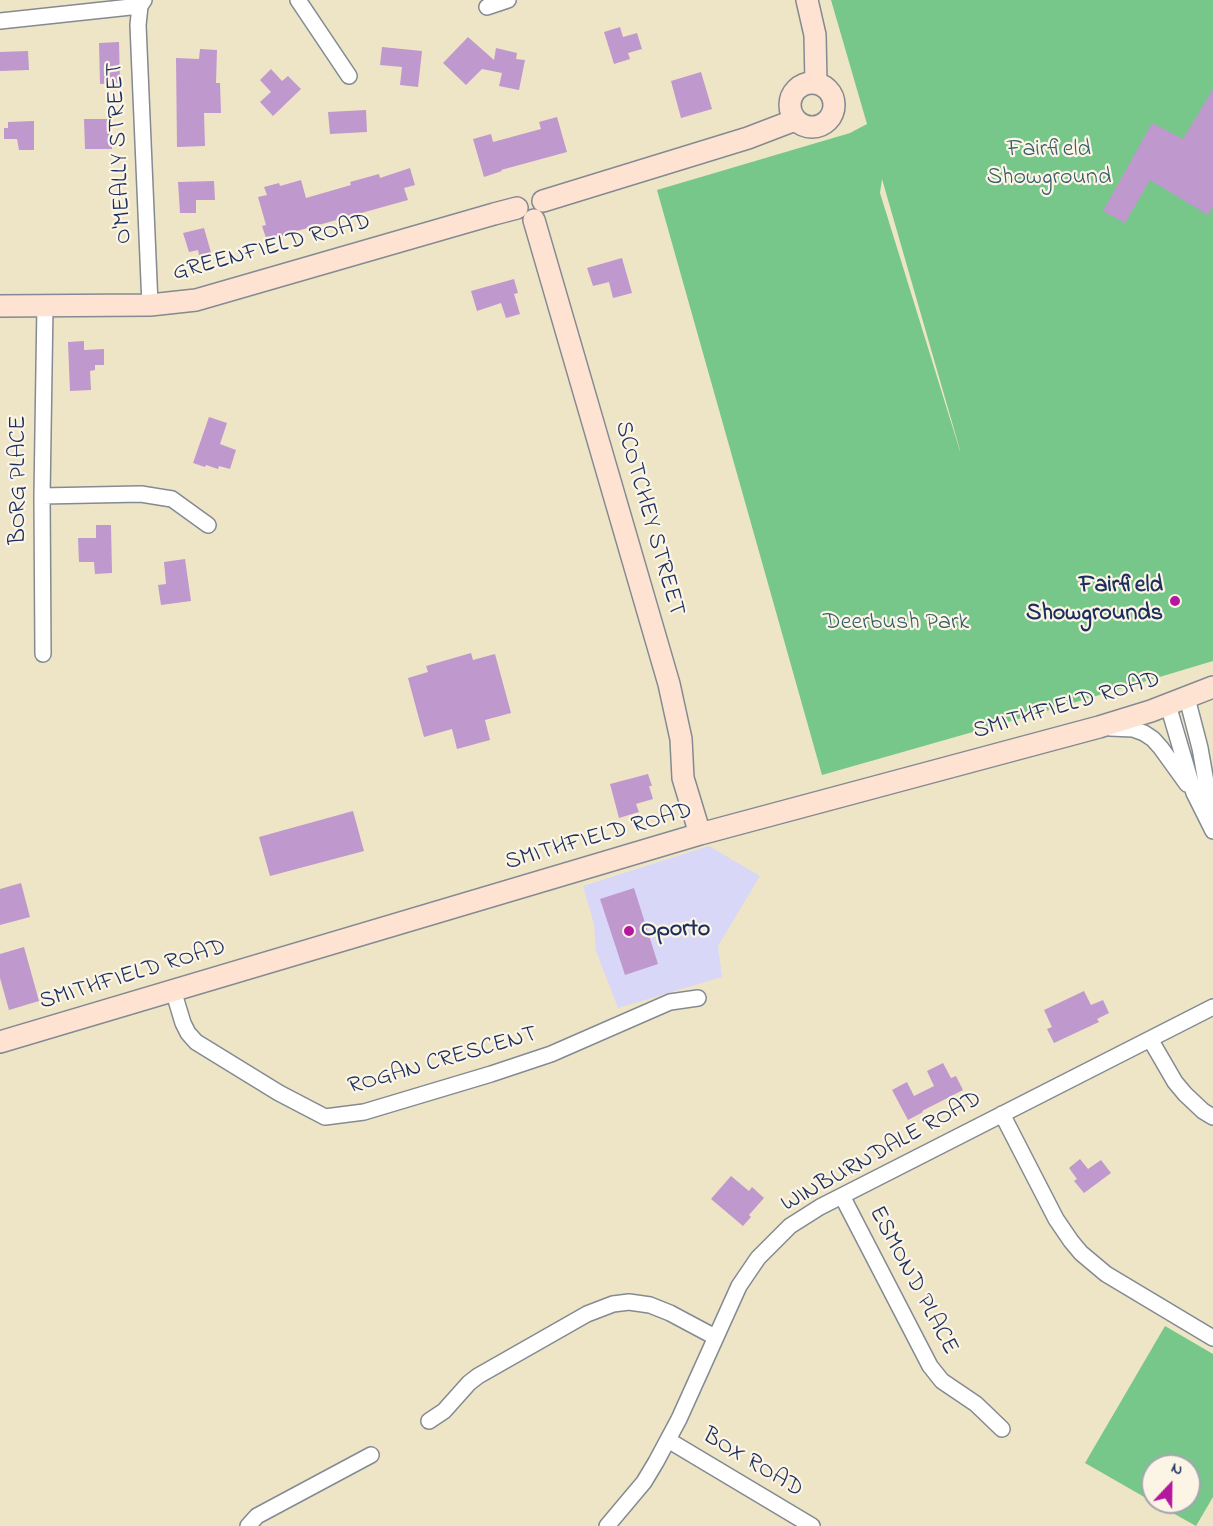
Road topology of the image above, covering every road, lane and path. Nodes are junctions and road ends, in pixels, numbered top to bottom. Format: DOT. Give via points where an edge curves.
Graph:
graph roads {
  1 [pos="298,0"];
  2 [pos="508,0"];
  3 [pos="807,0"];
  4 [pos="142,3"];
  5 [pos="487,7"];
  6 [pos="0,21"];
  7 [pos="349,76"];
  8 [pos="816,83"];
  9 [pos="795,120"];
  10 [pos="526,214"];
  11 [pos="45,305"];
  12 [pos="150,305"];
  13 [pos="0,306"];
  14 [pos="42,496"];
  15 [pos="208,525"];
  16 [pos="43,654"];
  17 [pos="1213,687"];
  18 [pos="1178,702"];
  19 [pos="1098,727"];
  20 [pos="1194,793"];
  21 [pos="1211,826"];
  22 [pos="700,834"];
  23 [pos="173,990"];
  24 [pos="698,998"];
  25 [pos="1213,1007"];
  26 [pos="1150,1039"];
  27 [pos="0,1042"];
  28 [pos="1002,1114"];
  29 [pos="1213,1117"];
  30 [pos="842,1196"];
  31 [pos="715,1337"];
  32 [pos="1213,1338"];
  33 [pos="429,1421"];
  34 [pos="1002,1429"];
  35 [pos="668,1440"];
  36 [pos="370,1455"];
  37 [pos="248,1526"];
  38 [pos="607,1526"];
  39 [pos="812,1526"];
  1 -- 7 [label="street"];
  2 -- 5 [label="street"];
  3 -- 8 [label="street" via="815,35"];
  4 -- 6 [label="street"];
  4 -- 12 [label="street, O'MEALLY STREET" via="138,26"];
  8 -- 9 [label="street" via="800,86 790,97 790,112"];
  8 -- 9 [label="street" via="832,95 831,117 813,127"];
  9 -- 10 [label="street, GREENFIELD ROAD" via="543,201 539,195 525,194 518,201"];
  10 -- 12 [label="street, GREENFIELD ROAD" via="483,217 196,300"];
  10 -- 22 [label="street, SCOTCHEY STREET" via="669,684 681,739 683,778"];
  11 -- 12 [label="street, GREENFIELD ROAD"];
  11 -- 13 [label="street, GREENFIELD ROAD"];
  11 -- 14 [label="street, BORG PLACE"];
  14 -- 15 [label="street" via="141,494 172,499"];
  14 -- 16 [label="street, BORG PLACE"];
  17 -- 18 [label="street, SMITHFIELD ROAD"];
  18 -- 19 [label="street, SMITHFIELD ROAD"];
  18 -- 20 [label="street"];
  18 -- 21 [label="street" via="1200,748"];
  19 -- 20 [label="street" via="1133,729 1153,739"];
  19 -- 22 [label="street, SMITHFIELD ROAD"];
  20 -- 21 [label="street"];
  22 -- 23 [label="street, SMITHFIELD ROAD"];
  23 -- 24 [label="street, ROGAN CRESCENT" via="183,1023 196,1042 325,1117 364,1112 490,1074 551,1054 670,1002"];
  23 -- 27 [label="street, SMITHFIELD ROAD"];
  25 -- 26 [label="street, WINBURNDALE ROAD"];
  26 -- 28 [label="street, WINBURNDALE ROAD"];
  26 -- 29 [label="street" via="1175,1082"];
  28 -- 30 [label="street, WINBURNDALE ROAD"];
  28 -- 32 [label="street" via="1056,1219 1082,1253 1106,1274"];
  30 -- 31 [label="street, WINBURNDALE ROAD" via="790,1226 765,1250 739,1286"];
  30 -- 34 [label="street, ESMOND PLACE" via="930,1366 942,1382 976,1404"];
  31 -- 33 [label="street" via="650,1305 613,1304 587,1314 478,1376"];
  31 -- 35 [label="street, WINBURNDALE ROAD"];
  35 -- 38 [label="street, WINBURNDALE ROAD" via="644,1482"];
  35 -- 39 [label="street, BOX ROAD"];
  36 -- 37 [label="street" via="257,1516"];
}
